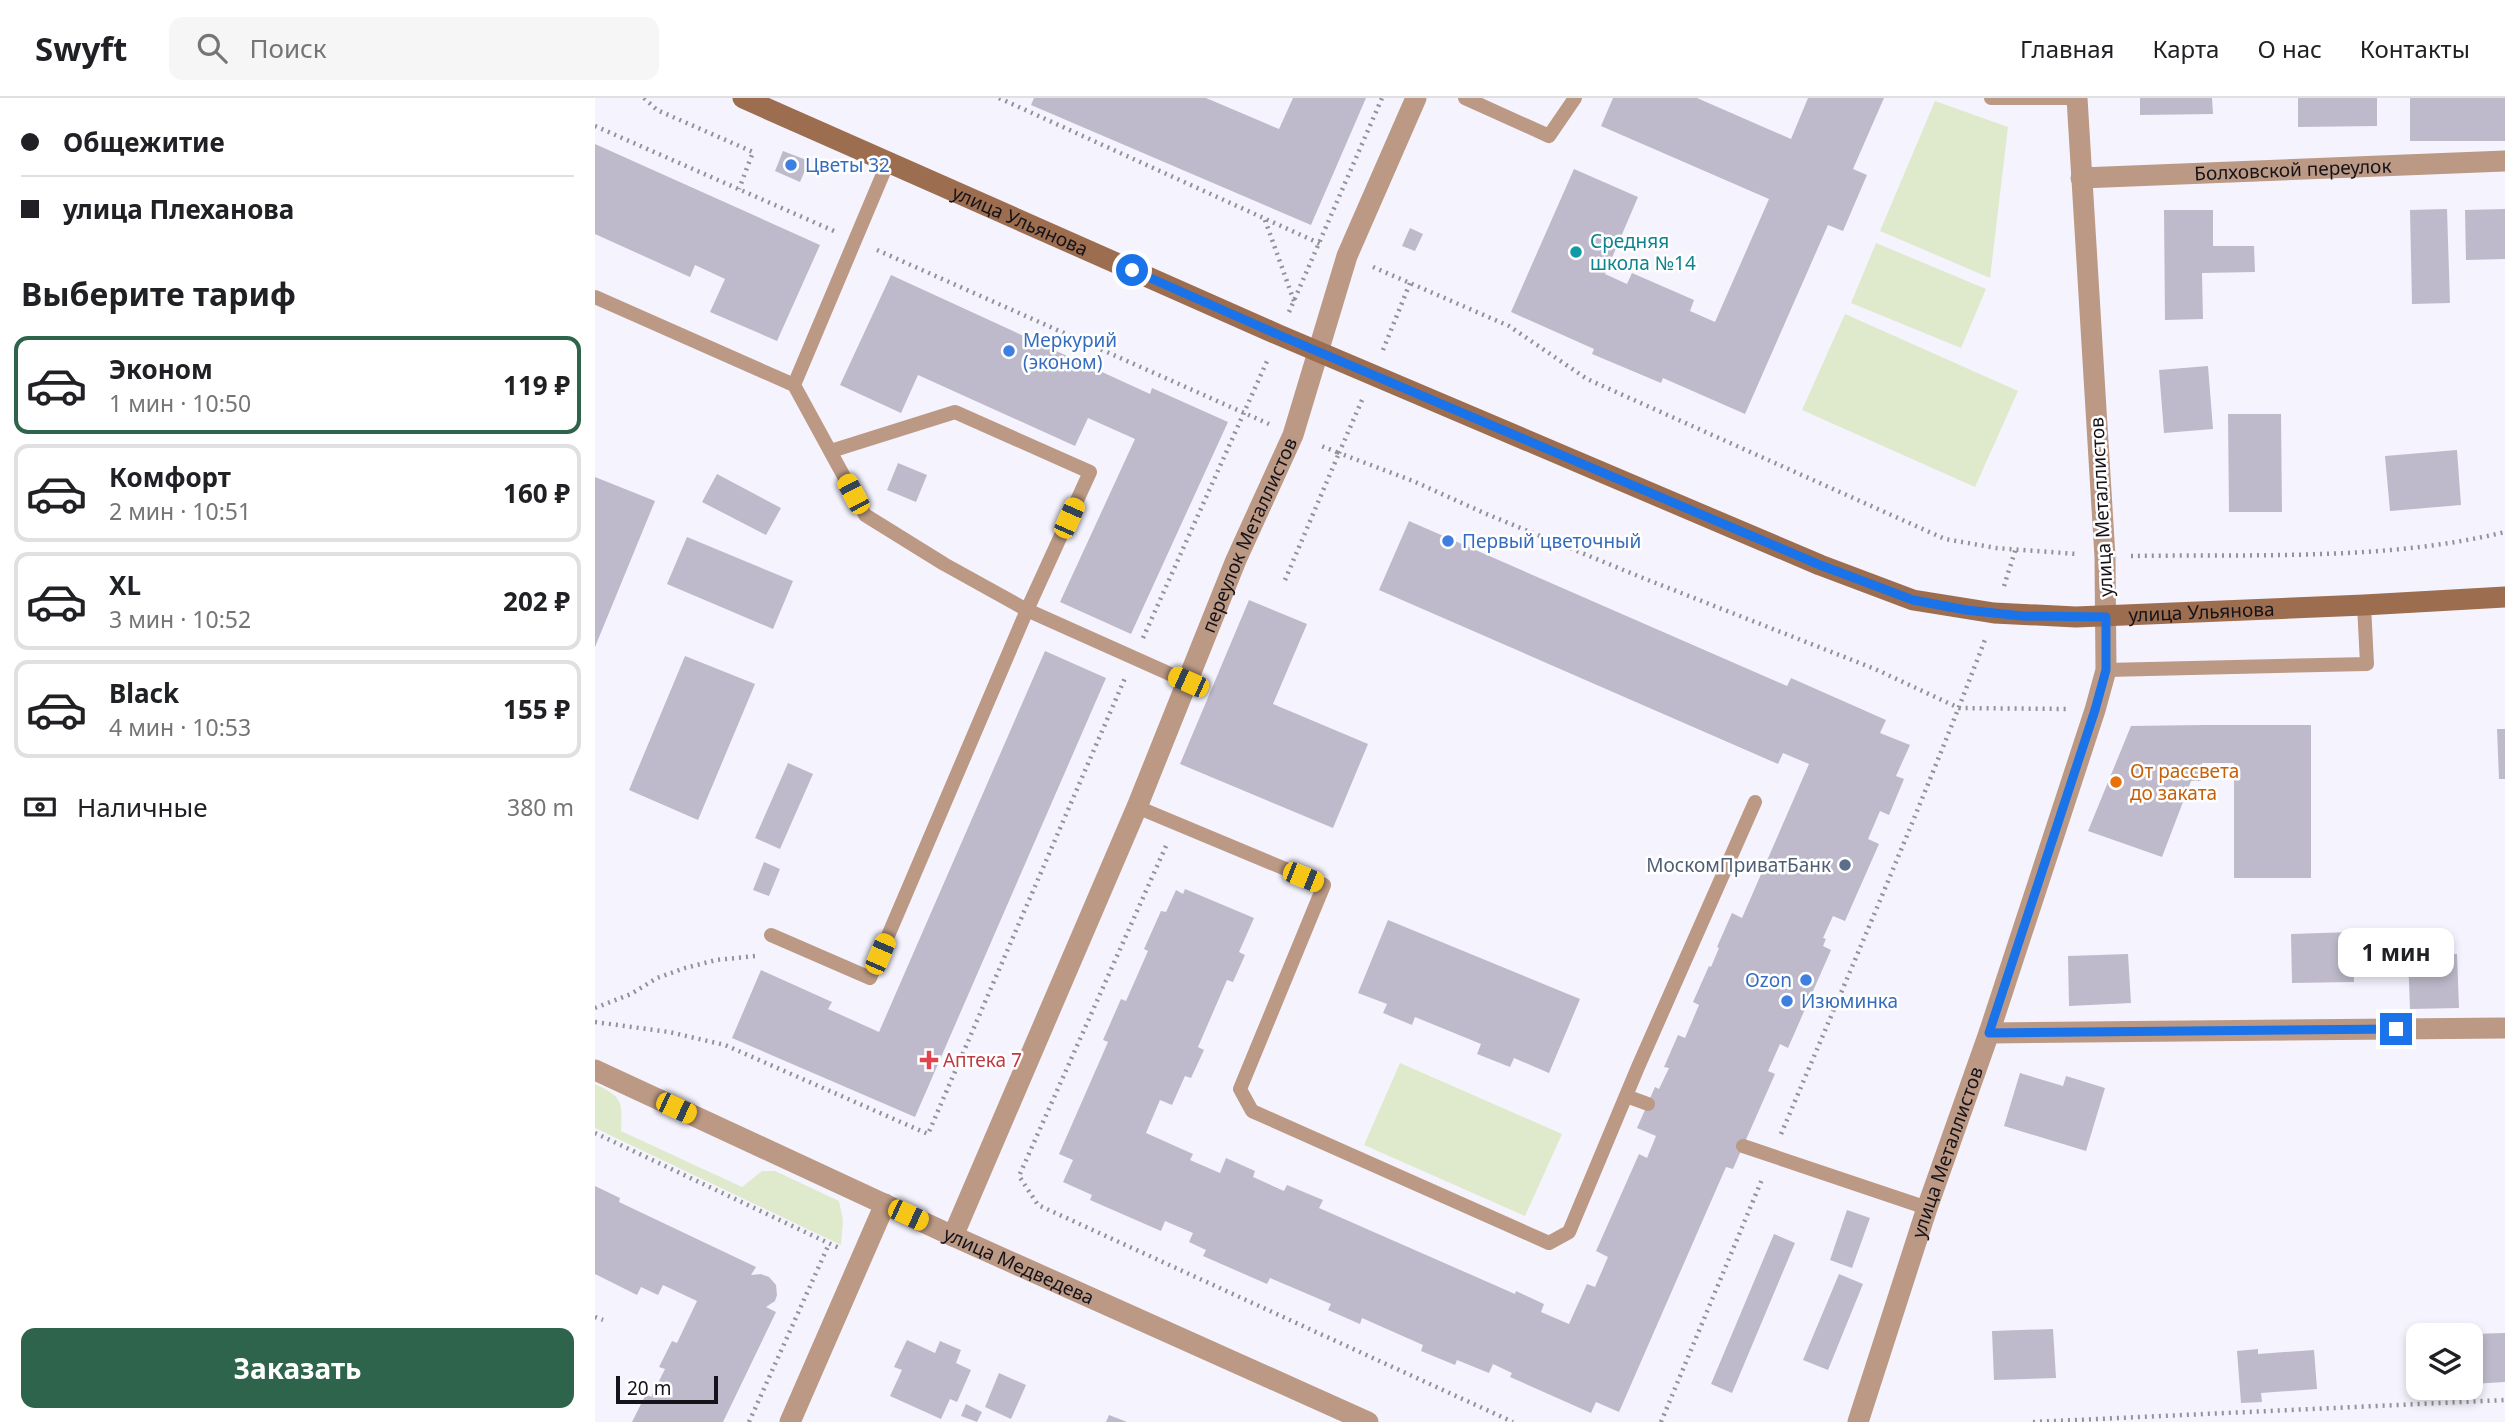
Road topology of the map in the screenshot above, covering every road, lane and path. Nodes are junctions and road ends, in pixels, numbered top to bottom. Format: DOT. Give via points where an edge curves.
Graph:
graph roads {
  1 [pos="644,98"];
  2 [pos="743,98"];
  3 [pos="999,98"];
  4 [pos="1382,98"];
  5 [pos="1416,98"];
  6 [pos="1465,98"];
  7 [pos="1575,98"];
  8 [pos="1991,98"];
  9 [pos="2077,98"];
  10 [pos="595,126"];
  11 [pos="2505,161"];
  12 [pos="888,162"];
  13 [pos="2081,178"];
  14 [pos="739,189"];
  15 [pos="1265,218"];
  16 [pos="854,240"];
  17 [pos="1319,243"];
  18 [pos="1347,256"];
  19 [pos="595,297"];
  20 [pos="1294,302"];
  21 [pos="1279,335"];
  22 [pos="1317,351"];
  23 [pos="794,384"];
  24 [pos="1244,412"];
  25 [pos="1293,435"];
  26 [pos="831,451"];
  27 [pos="1339,453"];
  28 [pos="2505,532"];
  29 [pos="2105,557"];
  30 [pos="1285,580"];
  31 [pos="2505,597"];
  32 [pos="2364,606"];
  33 [pos="1027,610"];
  34 [pos="2106,617"];
  35 [pos="1134,658"];
  36 [pos="2106,670"];
  37 [pos="1188,682"];
  38 [pos="1959,708"];
  39 [pos="2095,710"];
  40 [pos="1755,802"];
  41 [pos="1137,807"];
  42 [pos="1176,822"];
  43 [pos="771,935"];
  44 [pos="756,956"];
  45 [pos="595,1008"];
  46 [pos="595,1022"];
  47 [pos="2505,1028"];
  48 [pos="1989,1033"];
  49 [pos="595,1070"];
  50 [pos="1626,1097"];
  51 [pos="1648,1104"];
  52 [pos="595,1133"];
  53 [pos="1743,1146"];
  54 [pos="1772,1155"];
  55 [pos="885,1204"];
  56 [pos="1927,1208"];
  57 [pos="953,1236"];
  58 [pos="829,1244"];
  59 [pos="862,1259"];
  60 [pos="595,1317"];
  61 [pos="603,1320"];
  62 [pos="2505,1400"];
  63 [pos="1345,1417"];
  64 [pos="749,1422"];
  65 [pos="790,1422"];
  66 [pos="1368,1422"];
  67 [pos="1513,1422"];
  68 [pos="1661,1422"];
  69 [pos="1858,1422"];
  70 [pos="2033,1422"];
  1 -- 14 [label="path" via="657,110 753,152"];
  2 -- 12 [label="main road, улица Ульянова"];
  3 -- 15 [label="path"];
  4 -- 17 [label="path"];
  5 -- 18 [label="street, переулок Металлистов"];
  6 -- 7 [label="lane" via="1549,136"];
  8 -- 9 [label="lane"];
  9 -- 13 [label="street, улица Металлистов"];
  10 -- 14 [label="path"];
  11 -- 13 [label="street, Болховской переулок"];
  12 -- 16 [label="lane"];
  12 -- 21 [label="main road, улица Ульянова"];
  13 -- 29 [label="street, улица Металлистов"];
  14 -- 16 [label="path"];
  15 -- 17 [label="path"];
  15 -- 20 [label="path"];
  16 -- 23 [label="lane"];
  16 -- 24 [label="path"];
  17 -- 18 [label="path"];
  17 -- 20 [label="path"];
  18 -- 22 [label="street, переулок Металлистов"];
  18 -- 29 [label="path" via="1509,326 1587,379 1945,539"];
  19 -- 23 [label="lane"];
  20 -- 21 [label="path"];
  21 -- 22 [label="main road, улица Ульянова"];
  21 -- 24 [label="path"];
  22 -- 25 [label="street, переулок Металлистов"];
  22 -- 34 [label="main road, улица Ульянова" via="1820,565 1913,600 2022,616"];
  23 -- 26 [label="lane"];
  24 -- 25 [label="path"];
  24 -- 35 [label="path"];
  25 -- 27 [label="path"];
  25 -- 37 [label="street, переулок Металлистов"];
  26 -- 33 [label="lane" via="865,515"];
  26 -- 33 [label="lane" via="955,412 1090,472"];
  27 -- 30 [label="path"];
  27 -- 38 [label="path" via="1875,669"];
  28 -- 29 [label="path" via="2390,551"];
  29 -- 34 [label="street, улица Металлистов"];
  31 -- 32 [label="main road, улица Ульянова"];
  32 -- 34 [label="main road, улица Ульянова"];
  32 -- 36 [label="lane" via="2367,664"];
  33 -- 35 [label="lane"];
  33 -- 43 [label="lane" via="870,978"];
  34 -- 36 [label="street, улица Металлистов"];
  35 -- 37 [label="lane"];
  35 -- 46 [label="path" via="928,1134 726,1045 669,1031"];
  36 -- 39 [label="street, улица Металлистов"];
  37 -- 41 [label="street, переулок Металлистов"];
  38 -- 39 [label="path"];
  38 -- 54 [label="path"];
  39 -- 48 [label="street, улица Металлистов"];
  40 -- 50 [label="lane"];
  41 -- 42 [label="lane"];
  41 -- 57 [label="street, переулок Металлистов"];
  42 -- 50 [label="lane" via="1324,885 1240,1088 1252,1111 1549,1243 1569,1231"];
  42 -- 67 [label="path" via="1019,1176 1038,1205"];
  44 -- 45 [label="path" via="685,968"];
  47 -- 48 [label="street"];
  48 -- 56 [label="street, улица Металлистов"];
  49 -- 55 [label="street, улица Медведева"];
  50 -- 51 [label="lane"];
  52 -- 58 [label="path"];
  53 -- 54 [label="lane"];
  54 -- 56 [label="lane"];
  54 -- 68 [label="path"];
  55 -- 57 [label="street, улица Медведева"];
  55 -- 59 [label="street"];
  56 -- 69 [label="street, улица Металлистов"];
  57 -- 63 [label="street, улица Медведева"];
  58 -- 59 [label="path"];
  58 -- 64 [label="path"];
  59 -- 65 [label="street"];
  60 -- 61 [label="path"];
  62 -- 70 [label="path"];
  63 -- 66 [label="street, улица Медведева"];
}
